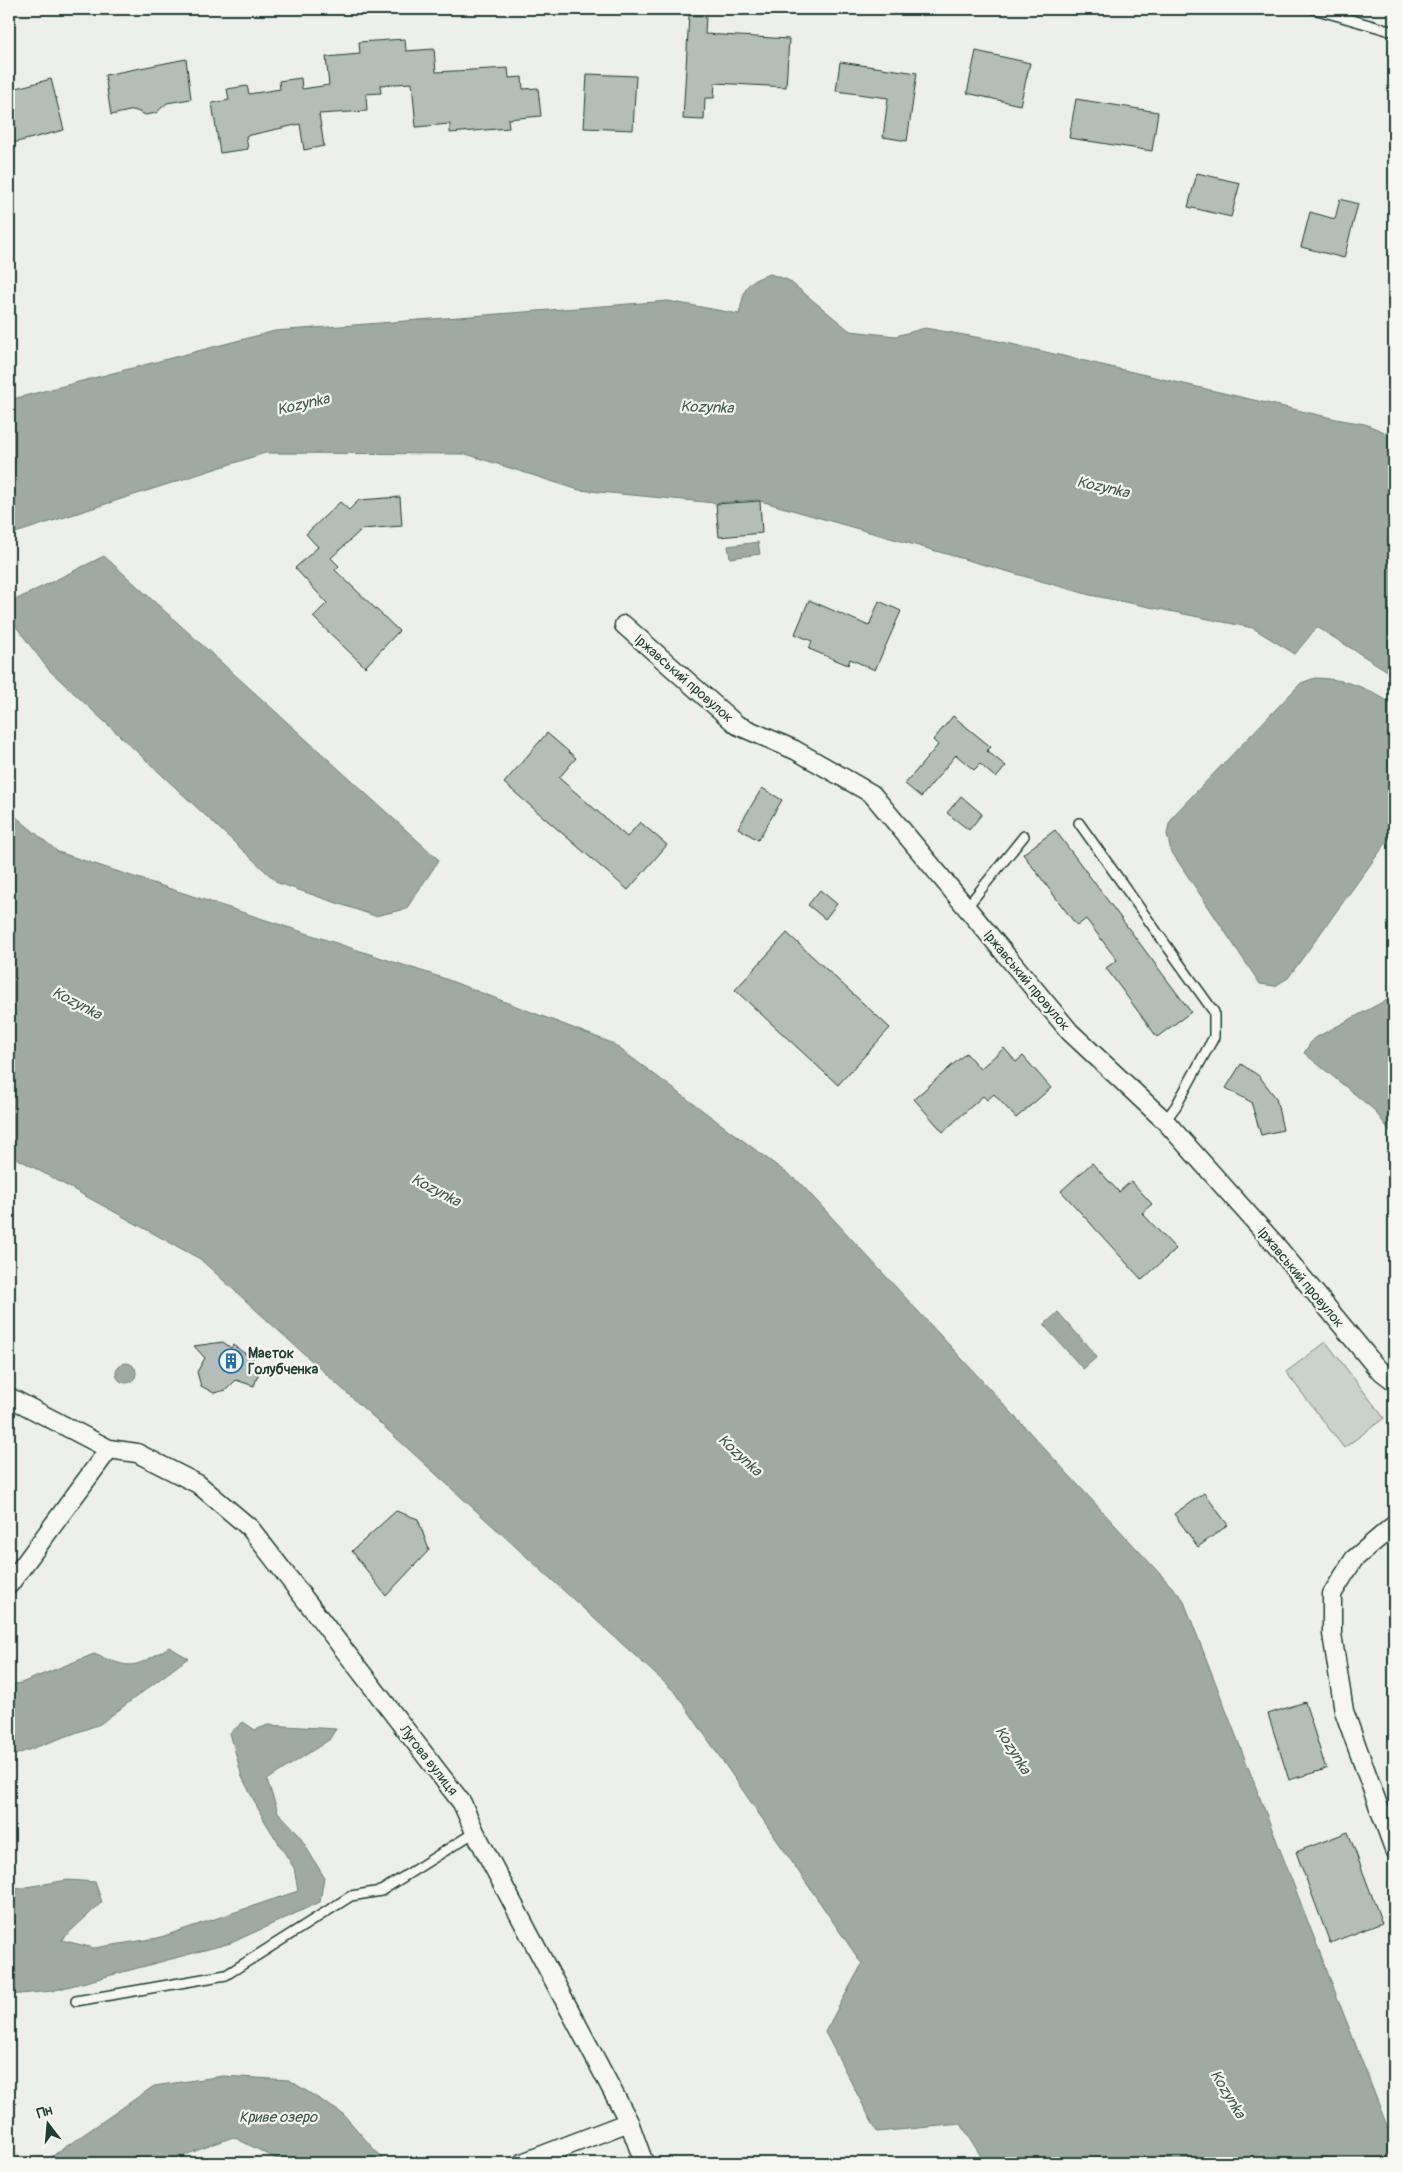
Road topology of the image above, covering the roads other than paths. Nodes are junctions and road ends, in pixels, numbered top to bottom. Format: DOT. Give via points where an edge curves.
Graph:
graph roads {
  1 [pos="1314,9"];
  2 [pos="1394,32"];
  3 [pos="624,625"];
  4 [pos="1079,823"];
  5 [pos="1024,836"];
  6 [pos="966,908"];
  7 [pos="1166,1121"];
  8 [pos="1394,1381"];
  9 [pos="9,1397"];
  10 [pos="109,1449"];
  11 [pos="1394,1525"];
  12 [pos="9,1585"];
  13 [pos="475,1832"];
  14 [pos="1394,1849"];
  15 [pos="76,2001"];
  16 [pos="629,2122"];
  17 [pos="522,2163"];
  18 [pos="644,2163"];
  1 -- 2 [label="lane"];
  3 -- 6 [label="street, Іржавський провулок" via="737,725 795,750 872,794"];
  4 -- 7 [label="lane" via="1214,1012 1214,1037"];
  5 -- 6 [label="lane"];
  6 -- 7 [label="street, Іржавський провулок" via="1070,1032"];
  7 -- 8 [label="street, Іржавський провулок" via="1274,1243 1377,1368"];
  9 -- 10 [label="street, Лугова вулиця"];
  10 -- 12 [label="street"];
  10 -- 13 [label="street, Лугова вулиця" via="136,1453 198,1484 250,1528 462,1803"];
  11 -- 14 [label="street" via="1354,1559 1332,1594 1332,1634 1344,1711"];
  13 -- 15 [label="lane" via="382,1891 351,1896 226,1975"];
  13 -- 16 [label="street, Лугова вулиця"];
  16 -- 17 [label="street"];
  16 -- 18 [label="street, Лугова вулиця"];
}
